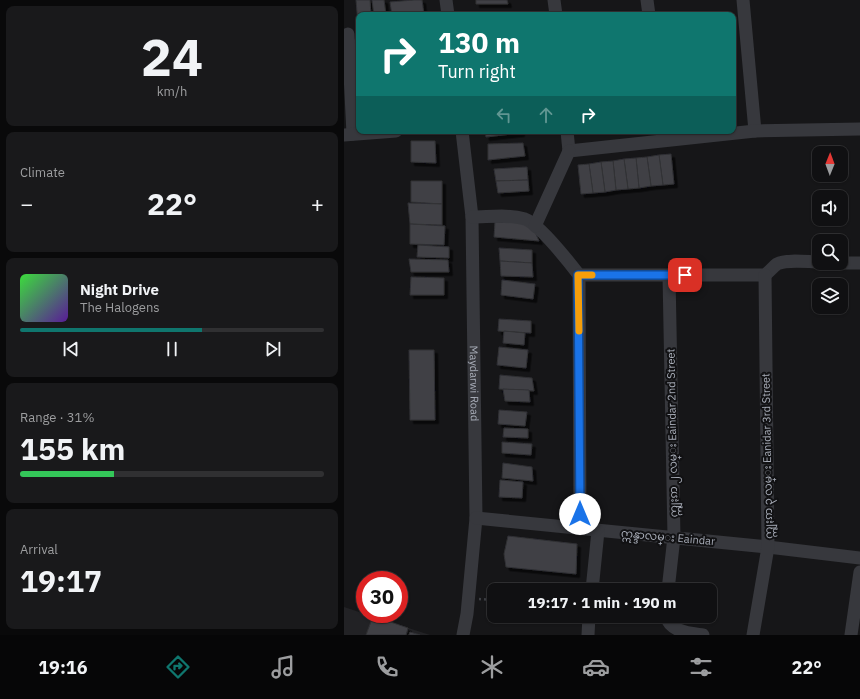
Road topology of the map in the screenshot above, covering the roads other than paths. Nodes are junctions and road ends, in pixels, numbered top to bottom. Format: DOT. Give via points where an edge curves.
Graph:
graph roads {
  1 [pos="446,0"];
  2 [pos="554,0"];
  3 [pos="647,0"];
  4 [pos="743,0"];
  5 [pos="448,12"];
  6 [pos="556,12"];
  7 [pos="649,12"];
  8 [pos="350,33"];
  9 [pos="860,129"];
  10 [pos="755,131"];
  11 [pos="736,132"];
  12 [pos="361,134"];
  13 [pos="462,134"];
  14 [pos="567,134"];
  15 [pos="699,134"];
  16 [pos="349,135"];
  17 [pos="662,136"];
  18 [pos="569,151"];
  19 [pos="472,217"];
  20 [pos="535,226"];
  21 [pos="812,262"];
  22 [pos="848,263"];
  23 [pos="860,263"];
  24 [pos="578,275"];
  25 [pos="669,275"];
  26 [pos="765,275"];
  27 [pos="476,518"];
  28 [pos="580,529"];
  29 [pos="598,531"];
  30 [pos="674,538"];
  31 [pos="768,547"];
  32 [pos="860,558"];
  33 [pos="860,572"];
  34 [pos="593,583"];
  35 [pos="669,583"];
  36 [pos="589,623"];
  37 [pos="669,623"];
  38 [pos="463,635"];
  39 [pos="588,635"];
  40 [pos="703,635"];
  41 [pos="754,635"];
  42 [pos="851,635"];
  1 -- 5 [label="street"];
  2 -- 6 [label="street"];
  3 -- 7 [label="street"];
  4 -- 10 [label="street"];
  8 -- 16 [label="street"];
  9 -- 10 [label="street"];
  10 -- 11 [label="street"];
  12 -- 16 [label="street"];
  13 -- 19 [label="street, Maydarwi Road"];
  14 -- 18 [label="street"];
  15 -- 17 [label="street"];
  17 -- 18 [label="street"];
  18 -- 20 [label="street"];
  19 -- 20 [label="street" via="512,217 528,221"];
  19 -- 27 [label="street, Maydarwi Road"];
  20 -- 24 [label="street" via="564,255"];
  21 -- 26 [label="street" via="778,264"];
  22 -- 23 [label="street"];
  24 -- 25 [label="street"];
  24 -- 28 [label="street"];
  25 -- 26 [label="street"];
  25 -- 30 [label="street, ဣျႏၵာ ၂ လမ္း Eaindar 2nd Street"];
  26 -- 31 [label="street, ဣျႏၵာ ၃ လမ္း Eanidar 3rd Street"];
  27 -- 28 [label="street, ဣန္ဒာလမ္း Eaindar"];
  27 -- 38 [label="street, Maydarwi Road"];
  28 -- 29 [label="street, ဣန္ဒာလမ္း Eaindar"];
  29 -- 30 [label="street, ဣန္ဒာလမ္း Eaindar"];
  29 -- 34 [label="street"];
  30 -- 31 [label="street, ဣန္ဒာလမ္း Eaindar"];
  30 -- 35 [label="street, ဣျႏၵာ ၂ လမ္း Eaindar 2nd Street"];
  31 -- 32 [label="street, ဣန္ဒာလမ္း Eaindar"];
  31 -- 41 [label="street, ဣျႏၵာ ၃ လမ္း Eanidar 3rd Street"];
  33 -- 42 [label="street"];
  36 -- 39 [label="street"];
  37 -- 40 [label="street" via="683,632"];
}
